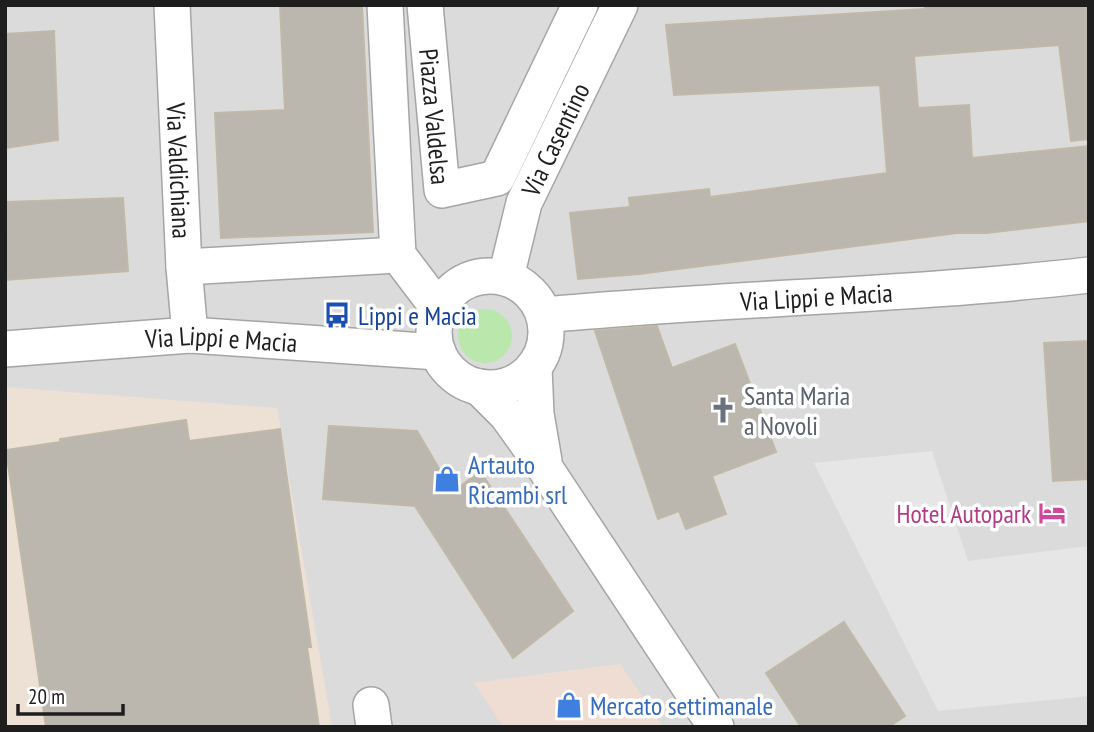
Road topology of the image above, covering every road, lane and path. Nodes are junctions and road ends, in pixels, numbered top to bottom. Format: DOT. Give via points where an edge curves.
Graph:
graph roads {
  1 [pos="172,5"];
  2 [pos="385,5"];
  3 [pos="425,5"];
  4 [pos="580,5"];
  5 [pos="620,5"];
  6 [pos="398,255"];
  7 [pos="184,267"];
  8 [pos="1089,275"];
  9 [pos="506,277"];
  10 [pos="439,309"];
  11 [pos="544,315"];
  12 [pos="190,335"];
  13 [pos="5,349"];
  14 [pos="438,352"];
  15 [pos="534,368"];
  16 [pos="479,387"];
  17 [pos="545,468"];
  18 [pos="716,727"];
  1 -- 7 [label="street, Via Valdichiana"];
  2 -- 6 [label="street, Piazza Valdelsa"];
  3 -- 4 [label="street, Piazza Valdelsa" via="442,190 497,178"];
  5 -- 9 [label="street, Via Casentino" via="524,203"];
  6 -- 7 [label="street"];
  6 -- 10 [label="street"];
  7 -- 12 [label="street, Via Valdichiana"];
  8 -- 11 [label="street, Via Lippi e Macia" via="950,289"];
  9 -- 10 [label="street" via="466,281"];
  9 -- 11 [label="street" via="530,291"];
  10 -- 14 [label="street" via="434,330"];
  11 -- 15 [label="street" via="545,345"];
  12 -- 13 [label="street, Via Lippi e Macia"];
  12 -- 14 [label="street, Via Lippi e Macia"];
  14 -- 16 [label="street" via="455,377"];
  15 -- 16 [label="street" via="504,386"];
  15 -- 17 [label="street"];
  16 -- 17 [label="street" via="507,415"];
  17 -- 18 [label="street"];
}
